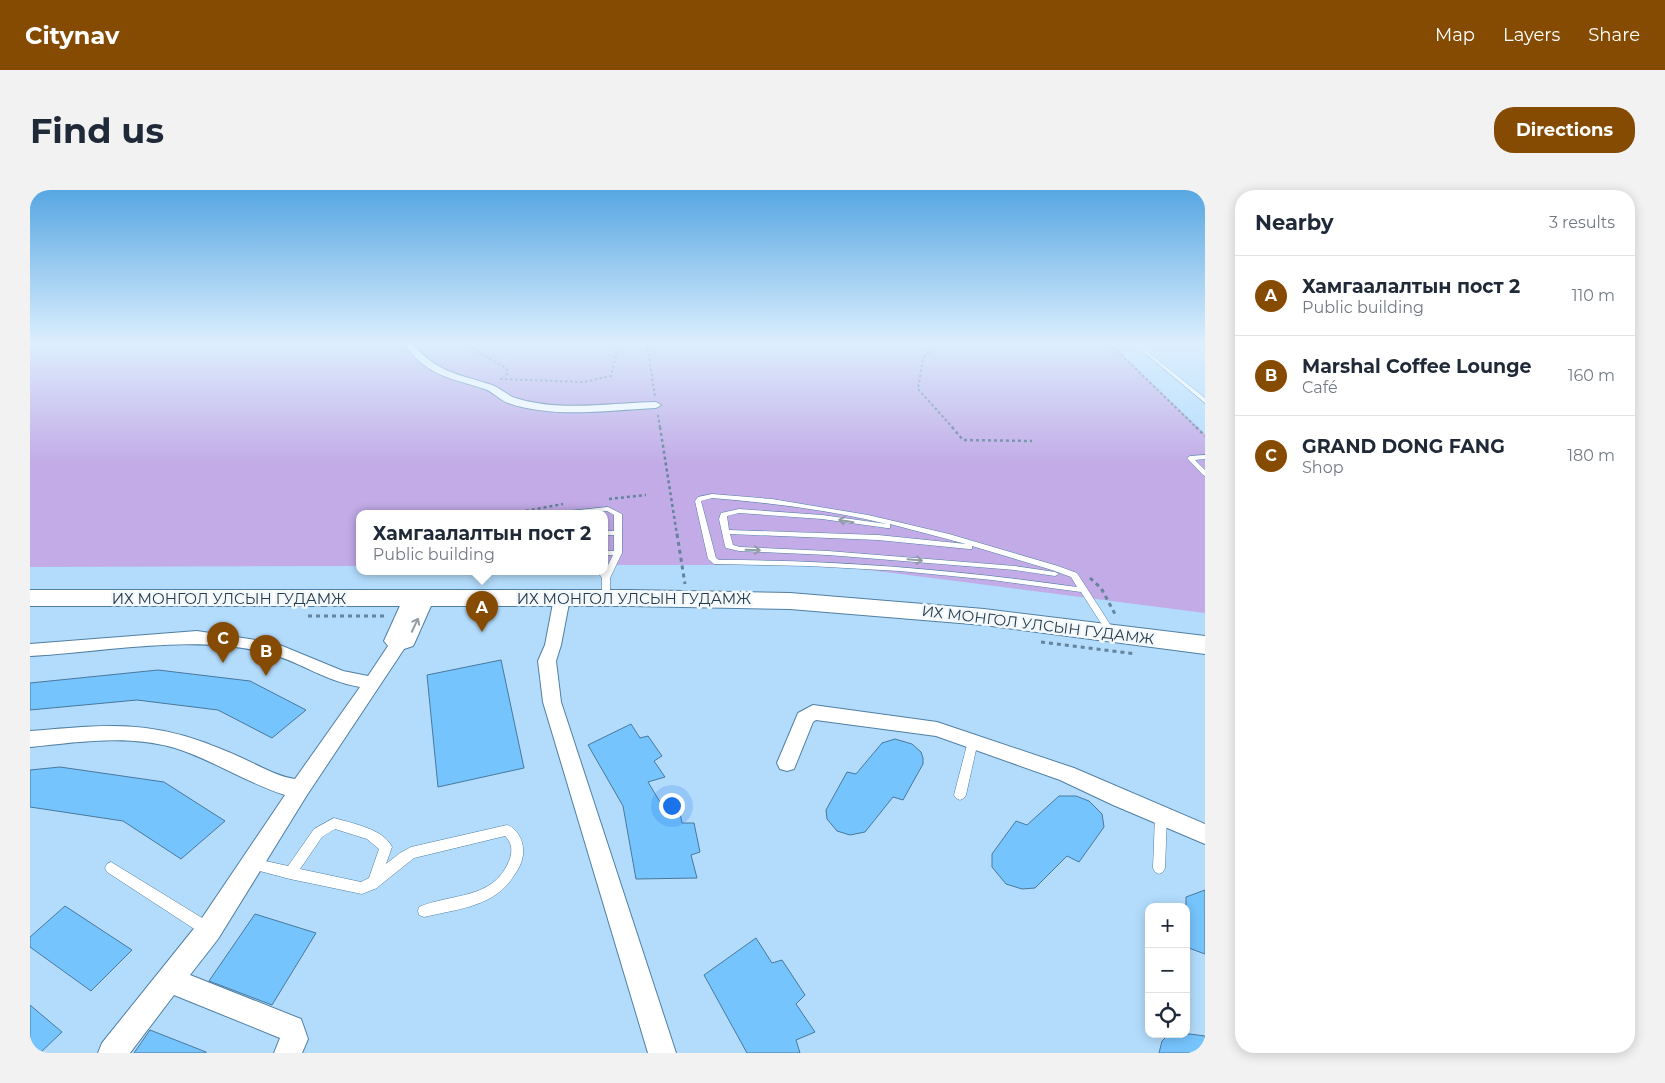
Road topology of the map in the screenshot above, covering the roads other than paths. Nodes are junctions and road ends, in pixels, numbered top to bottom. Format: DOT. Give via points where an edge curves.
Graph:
graph roads {
  1 [pos="477,384"];
  2 [pos="1184,384"];
  3 [pos="1205,402"];
  4 [pos="656,405"];
  5 [pos="1205,458"];
  6 [pos="1205,474"];
  7 [pos="598,510"];
  8 [pos="912,528"];
  9 [pos="725,532"];
  10 [pos="608,533"];
  11 [pos="619,533"];
  12 [pos="999,552"];
  13 [pos="608,553"];
  14 [pos="618,553"];
  15 [pos="608,574"];
  16 [pos="1077,581"];
  17 [pos="604,582"];
  18 [pos="1083,590"];
  19 [pos="30,598"];
  20 [pos="562,598"];
  21 [pos="414,605"];
  22 [pos="1111,632"];
  23 [pos="1205,645"];
  24 [pos="398,646"];
  25 [pos="30,650"];
  26 [pos="373,683"];
  27 [pos="30,739"];
  28 [pos="973,741"];
  29 [pos="787,763"];
  30 [pos="300,789"];
  31 [pos="960,795"];
  32 [pos="1162,816"];
  33 [pos="1205,834"];
  34 [pos="252,864"];
  35 [pos="111,868"];
  36 [pos="1159,868"];
  37 [pos="290,872"];
  38 [pos="373,884"];
  39 [pos="424,911"];
  40 [pos="209,930"];
  41 [pos="170,980"];
  42 [pos="112,1053"];
  43 [pos="288,1053"];
  44 [pos="662,1053"];
  1 -- 4 [label="street" via="491,388 510,400 536,406"];
  2 -- 3 [label="lane"];
  5 -- 6 [label="lane" via="1190,458"];
  7 -- 11 [label="lane" via="608,509 618,514"];
  8 -- 9 [label="lane, one-way" via="739,511 724,515"];
  8 -- 12 [label="lane"];
  8 -- 18 [label="lane" via="868,516 772,501 712,496 698,501 712,558 717,562 842,565 1006,579"];
  9 -- 12 [label="lane" via="937,542"];
  9 -- 16 [label="lane, one-way" via="729,546 739,549 828,552 1014,568 1047,572"];
  10 -- 11 [label="lane"];
  11 -- 14 [label="lane"];
  12 -- 16 [label="lane" via="1074,575"];
  13 -- 14 [label="lane"];
  14 -- 15 [label="lane"];
  16 -- 18 [label="lane"];
  17 -- 20 [label="main road, ИХ МОНГОЛ УЛСЫН ГУДАМЖ"];
  17 -- 22 [label="main road, ИХ МОНГОЛ УЛСЫН ГУДАМЖ" via="729,599 824,603"];
  18 -- 22 [label="lane"];
  19 -- 21 [label="main road, ИХ МОНГОЛ УЛСЫН ГУДАМЖ"];
  20 -- 21 [label="main road, ИХ МОНГОЛ УЛСЫН ГУДАМЖ"];
  20 -- 44 [label="street" via="547,661 552,702"];
  24 -- 21 [label="street, one-way" via="407,642"];
  21 -- 24 [label="street" via="392,641"];
  22 -- 23 [label="main road, ИХ МОНГОЛ УЛСЫН ГУДАМЖ"];
  24 -- 26 [label="street"];
  25 -- 26 [label="street" via="197,637 275,649 340,677"];
  26 -- 30 [label="street"];
  27 -- 30 [label="street" via="135,733 218,755 280,786"];
  28 -- 29 [label="street" via="937,728 813,712 805,718"];
  28 -- 31 [label="lane"];
  28 -- 32 [label="street" via="1067,774"];
  30 -- 34 [label="street"];
  32 -- 33 [label="street"];
  32 -- 36 [label="lane"];
  34 -- 37 [label="lane"];
  34 -- 40 [label="street"];
  35 -- 40 [label="lane"];
  37 -- 38 [label="lane" via="362,888"];
  37 -- 38 [label="lane" via="318,833 334,823 371,835 386,847"];
  38 -- 39 [label="lane" via="411,853 507,830 513,835 518,846 517,859 501,882 485,895"];
  40 -- 41 [label="street"];
  41 -- 42 [label="street"];
  41 -- 43 [label="street" via="291,1029 294,1039"];
}
